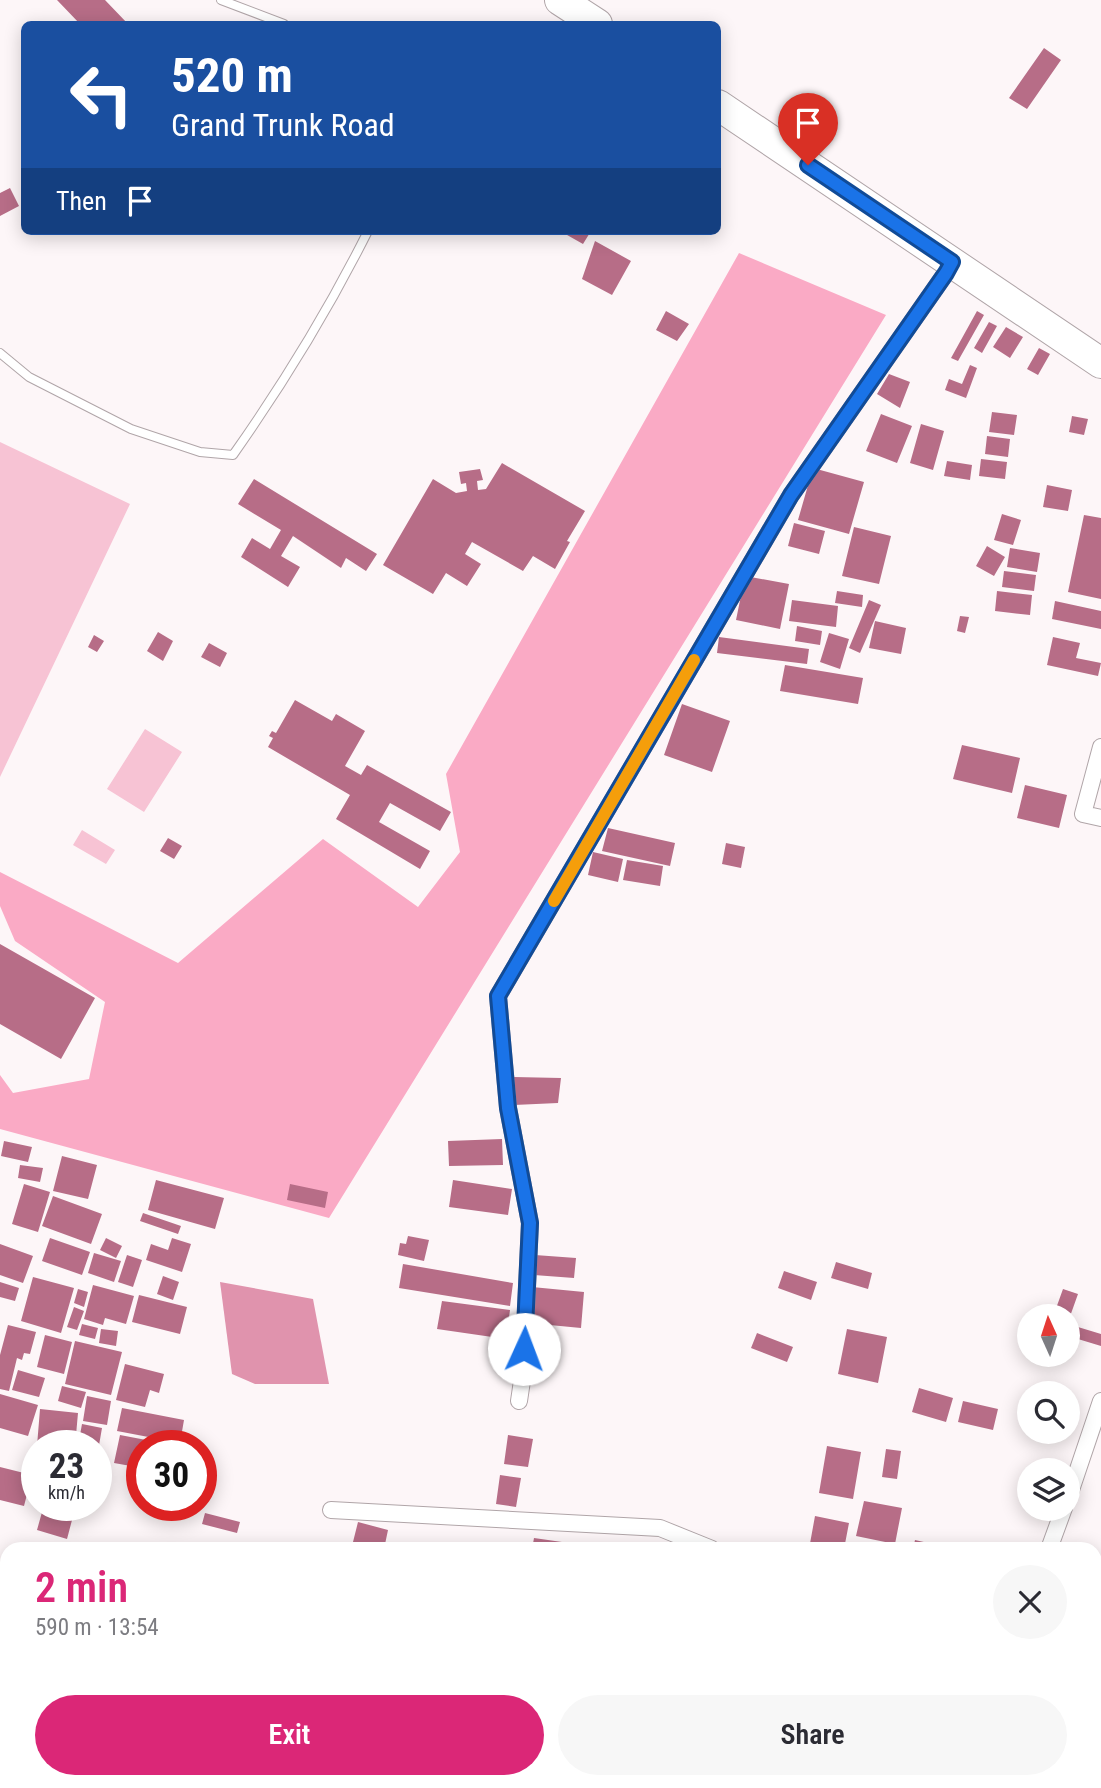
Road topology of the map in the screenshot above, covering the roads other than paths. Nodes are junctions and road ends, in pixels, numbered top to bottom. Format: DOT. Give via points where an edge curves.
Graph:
graph roads {
  1 [pos="221,0"];
  2 [pos="560,0"];
  3 [pos="276,21"];
  4 [pos="592,21"];
  5 [pos="721,107"];
  6 [pos="366,235"];
  7 [pos="952,262"];
  8 [pos="0,353"];
  9 [pos="1101,363"];
  10 [pos="1101,747"];
  11 [pos="1101,818"];
  12 [pos="1101,1401"];
  13 [pos="519,1402"];
  14 [pos="1080,1463"];
  15 [pos="331,1510"];
  16 [pos="1059,1521"];
  17 [pos="695,1542"];
  18 [pos="1052,1542"];
  1 -- 3 [label="lane"];
  2 -- 4 [label="highway"];
  5 -- 7 [label="highway"];
  6 -- 8 [label="lane" via="267,406 233,454 200,452 131,429 29,377"];
  7 -- 9 [label="highway"];
  7 -- 13 [label="street" via="791,495 498,996 508,1108 530,1223"];
  10 -- 11 [label="street" via="1083,814"];
  12 -- 14 [label="street"];
  15 -- 17 [label="street" via="660,1528"];
  16 -- 18 [label="street"];
}
